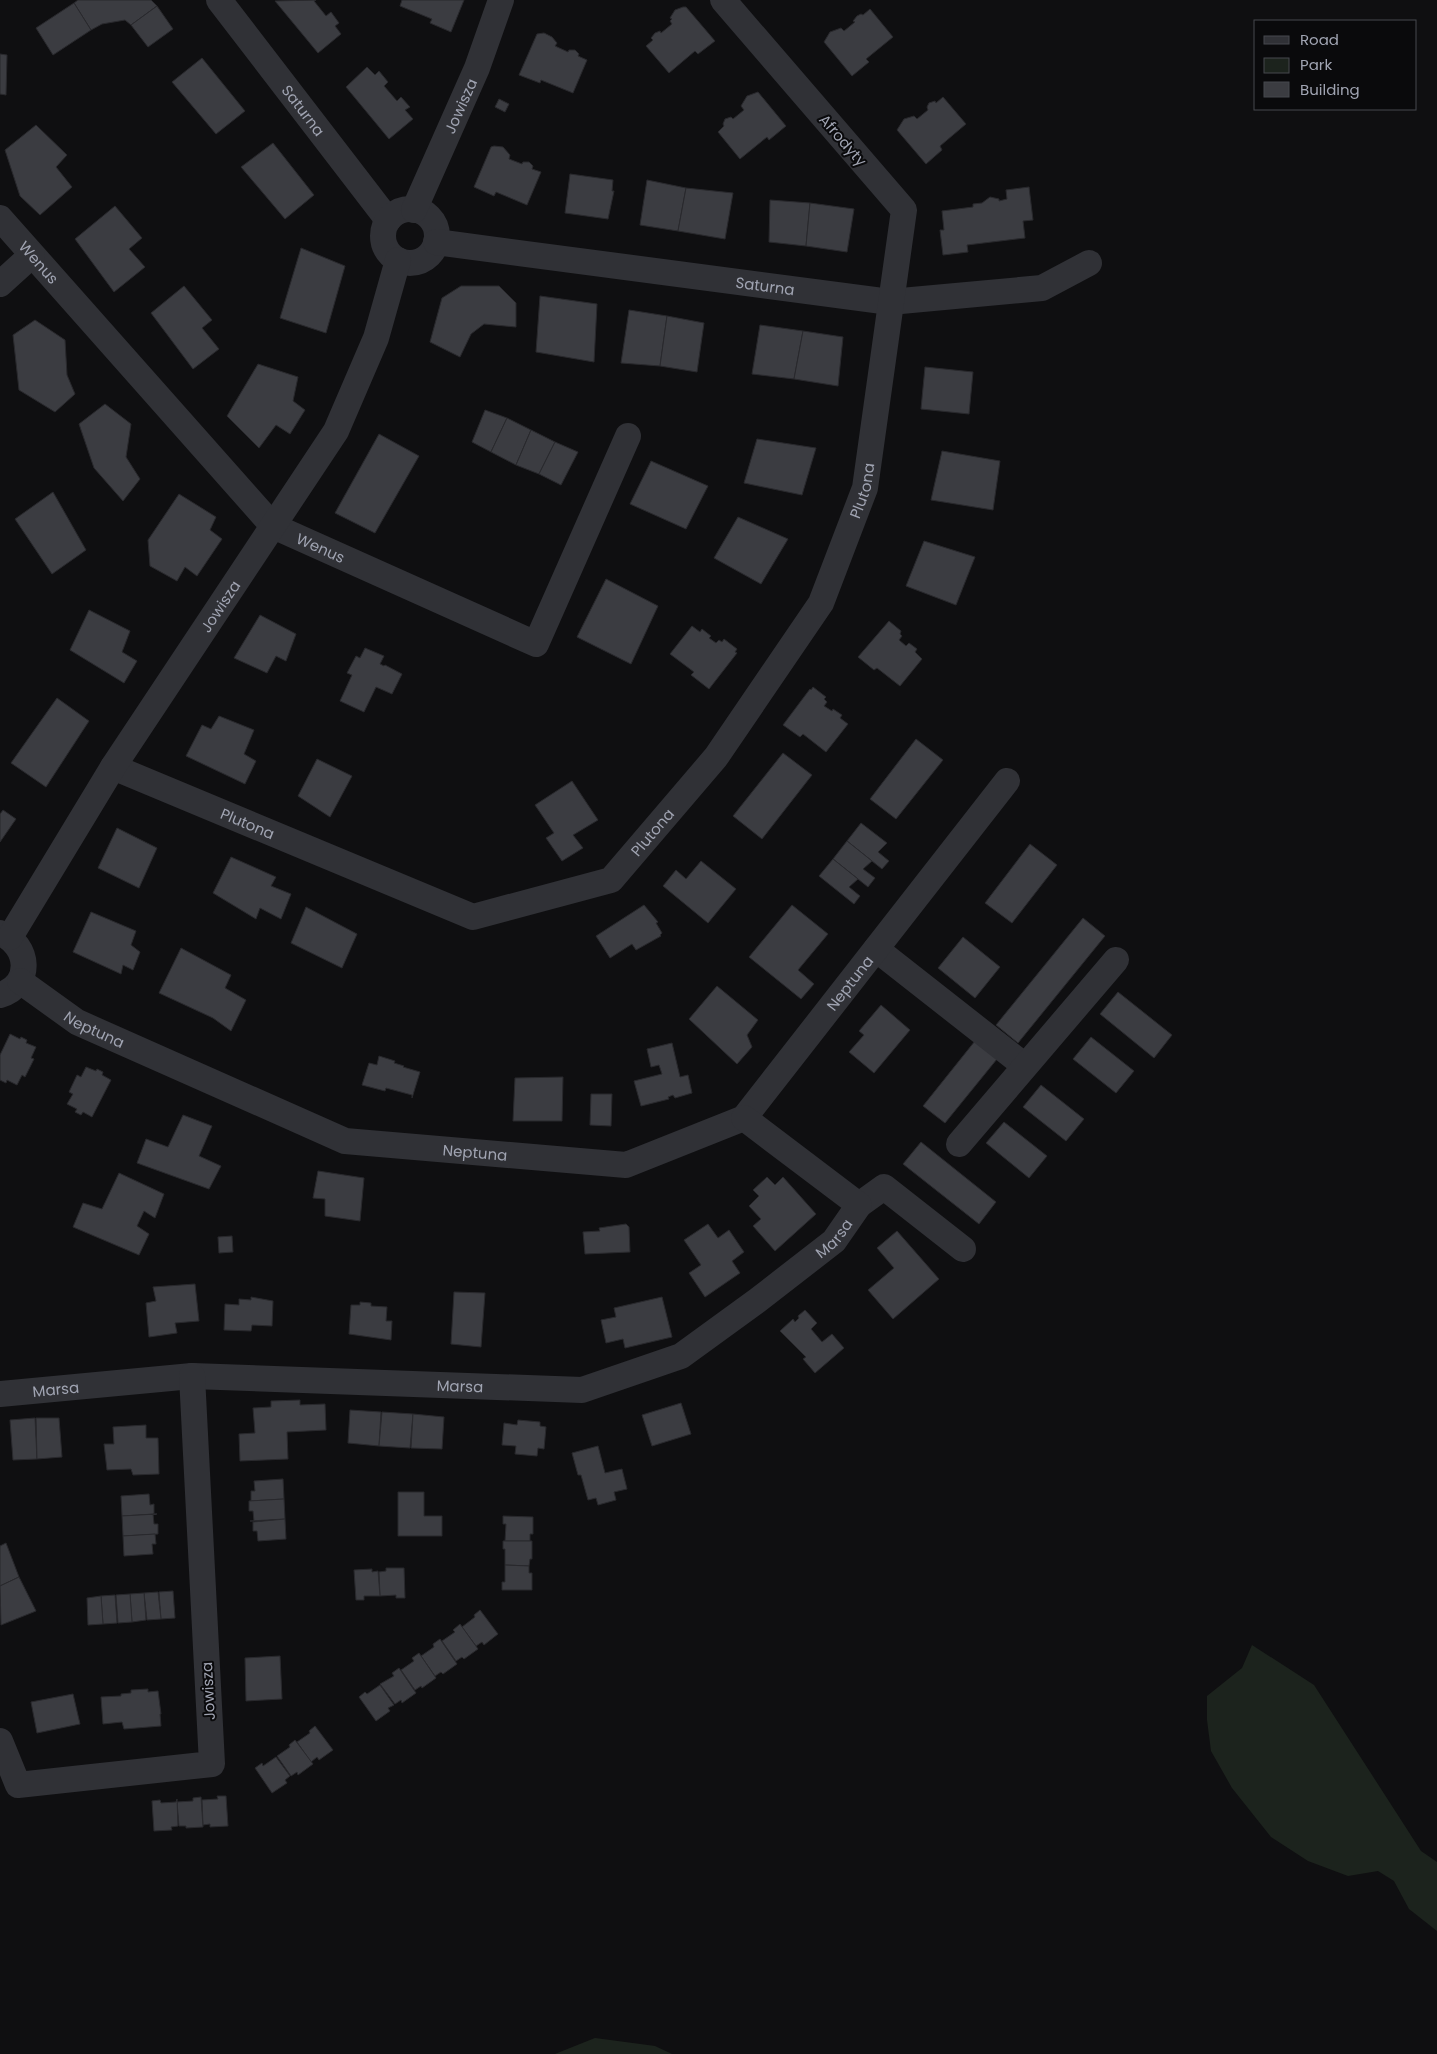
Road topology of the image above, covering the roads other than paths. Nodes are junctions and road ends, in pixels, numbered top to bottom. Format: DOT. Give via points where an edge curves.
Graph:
graph roads {
  1 [pos="219,0"];
  2 [pos="501,0"];
  3 [pos="723,0"];
  4 [pos="414,210"];
  5 [pos="0,218"];
  6 [pos="388,220"];
  7 [pos="436,242"];
  8 [pos="32,255"];
  9 [pos="398,260"];
  10 [pos="1090,263"];
  11 [pos="0,284"];
  12 [pos="890,302"];
  13 [pos="628,436"];
  14 [pos="273,526"];
  15 [pos="113,767"];
  16 [pos="1007,781"];
  17 [pos="5,935"];
  18 [pos="876,949"];
  19 [pos="1116,960"];
  20 [pos="10,988"];
  21 [pos="1025,1066"];
  22 [pos="744,1118"];
  23 [pos="959,1144"];
  24 [pos="859,1205"];
  25 [pos="963,1249"];
  26 [pos="192,1376"];
  27 [pos="0,1394"];
  28 [pos="0,1741"];
  1 -- 6 [label="street, Saturna"];
  2 -- 4 [label="street, Jowisza" via="477,68"];
  3 -- 12 [label="street, Afrodyty" via="904,210"];
  4 -- 6 [label="street" via="404,210"];
  4 -- 7 [label="street" via="430,218 435,226"];
  5 -- 8 [label="street, Wenus"];
  6 -- 9 [label="street" via="385,246"];
  7 -- 9 [label="street" via="433,251 418,262"];
  7 -- 12 [label="street, Saturna"];
  8 -- 11 [label="street"];
  8 -- 14 [label="street, Wenus"];
  9 -- 14 [label="street, Jowisza" via="376,338 336,431"];
  10 -- 12 [label="street, Saturna" via="1042,288"];
  12 -- 15 [label="street, Plutona" via="865,488 821,603 716,757 611,880 473,917"];
  13 -- 14 [label="street, Wenus" via="536,644"];
  14 -- 15 [label="street, Jowisza"];
  15 -- 17 [label="street, Jowisza"];
  16 -- 18 [label="street, Neptuna"];
  17 -- 20 [label="street, Jowisza" via="18,946 23,957 24,969"];
  18 -- 21 [label="street, Neptuna"];
  18 -- 22 [label="street, Neptuna"];
  19 -- 21 [label="street"];
  20 -- 22 [label="street, Neptuna" via="77,1022 345,1141 626,1165"];
  21 -- 23 [label="street"];
  22 -- 24 [label="street, Marsa"];
  24 -- 25 [label="street, Marsa" via="884,1186"];
  24 -- 26 [label="street, Marsa" via="834,1241 682,1356 582,1390"];
  26 -- 27 [label="street, Marsa"];
  26 -- 28 [label="street, Jowisza" via="212,1764 18,1785"];
}
